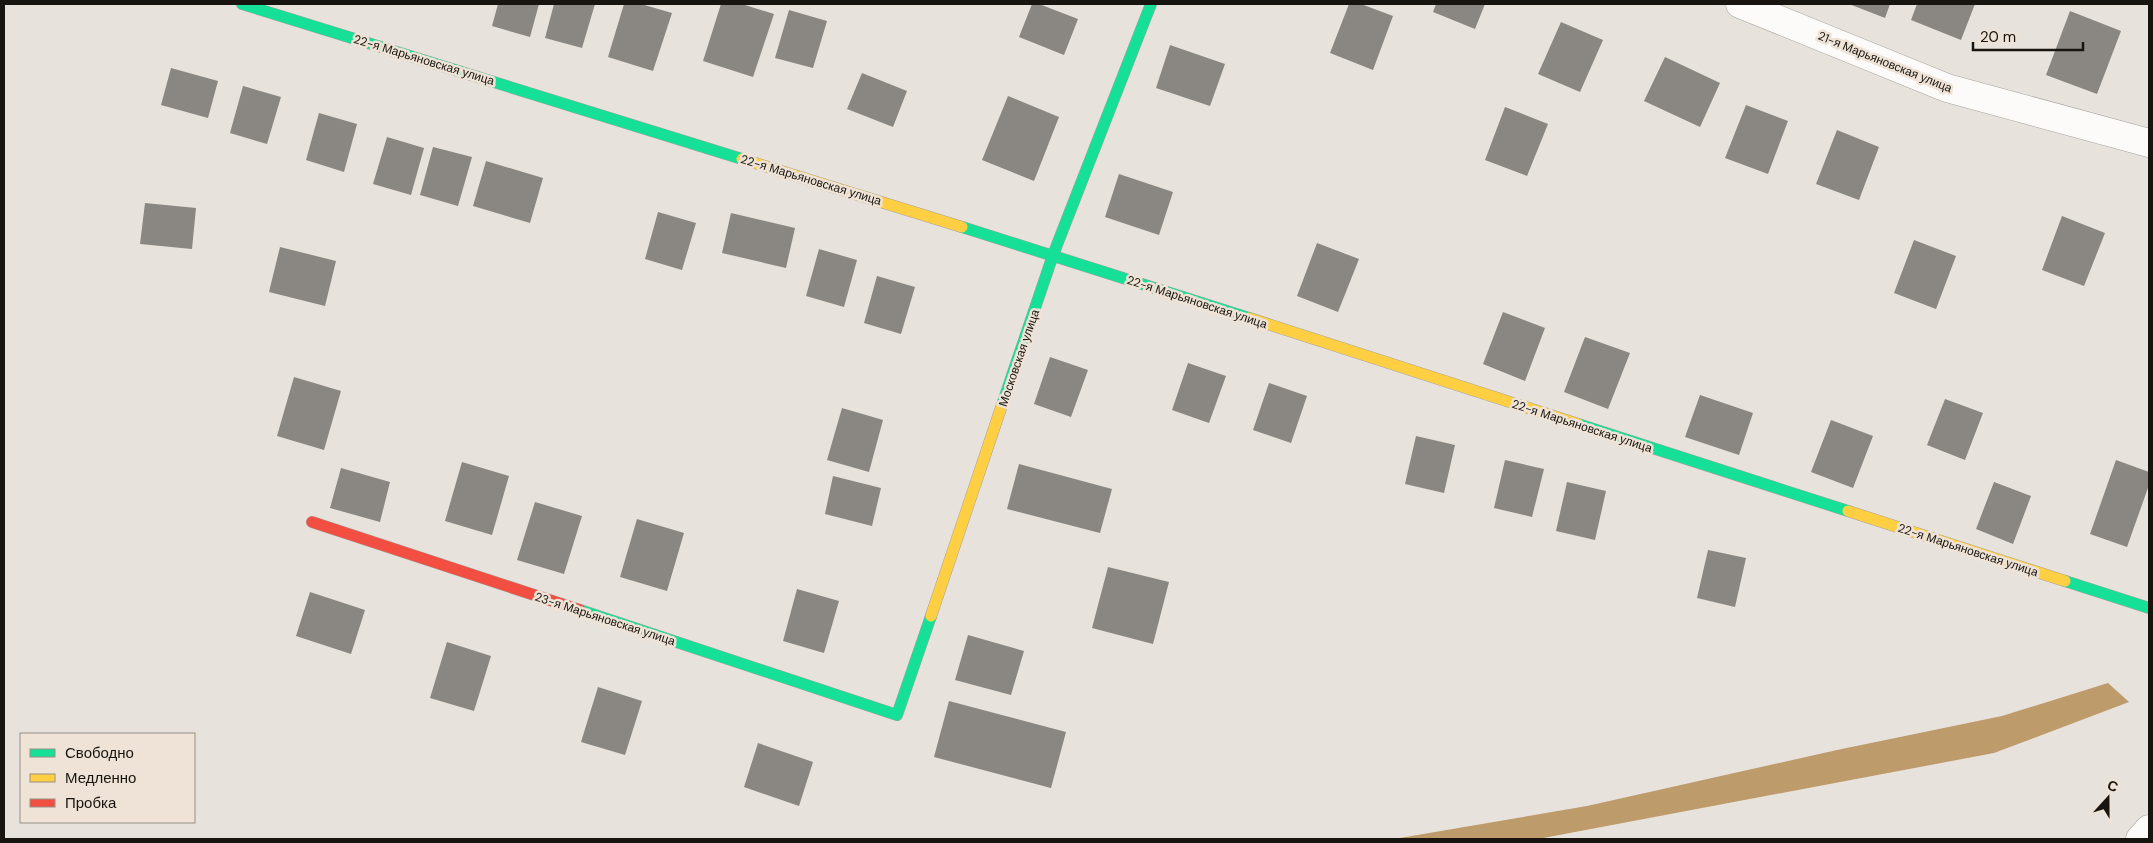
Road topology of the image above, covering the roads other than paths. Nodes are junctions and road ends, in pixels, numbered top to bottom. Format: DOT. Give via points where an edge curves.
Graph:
graph roads {
  1 [pos="242,4"];
  2 [pos="1151,4"];
  3 [pos="1740,4"];
  4 [pos="2149,143"];
  5 [pos="1053,256"];
  6 [pos="312,522"];
  7 [pos="2149,608"];
  8 [pos="897,716"];
  9 [pos="2149,829"];
  10 [pos="2140,839"];
  1 -- 5 [label="street, 22-я Марьяновская улица"];
  2 -- 5 [label="street, Московская улица"];
  3 -- 4 [label="street, 21-я Марьяновская улица" via="1947,88"];
  5 -- 7 [label="street, 22-я Марьяновская улица"];
  5 -- 8 [label="street, Московская улица"];
  6 -- 8 [label="street, 23-я Марьяновская улица"];
  9 -- 10 [label="street"];
}
